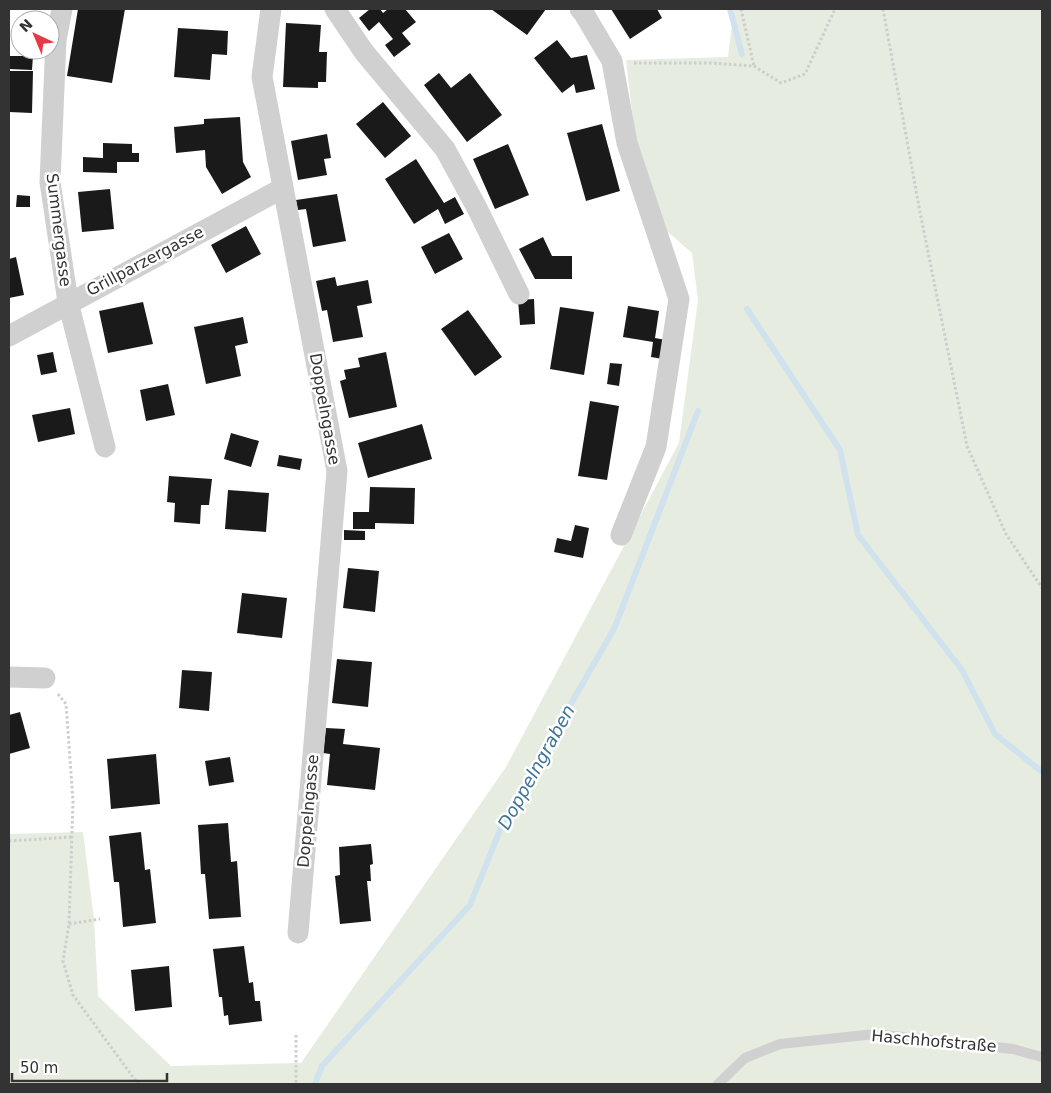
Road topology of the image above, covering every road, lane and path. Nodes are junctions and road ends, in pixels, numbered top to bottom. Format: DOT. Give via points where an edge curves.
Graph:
graph roads {
  1 [pos="62,9"];
  2 [pos="271,9"];
  3 [pos="336,9"];
  4 [pos="580,9"];
  5 [pos="741,9"];
  6 [pos="835,9"];
  7 [pos="883,9"];
  8 [pos="612,61"];
  9 [pos="754,66"];
  10 [pos="283,188"];
  11 [pos="519,294"];
  12 [pos="68,302"];
  13 [pos="9,336"];
  14 [pos="105,446"];
  15 [pos="621,535"];
  16 [pos="1042,588"];
  17 [pos="9,677"];
  18 [pos="45,678"];
  19 [pos="72,837"];
  20 [pos="9,841"];
  21 [pos="100,919"];
  22 [pos="69,924"];
  23 [pos="298,933"];
  24 [pos="296,1035"];
  25 [pos="1042,1056"];
  26 [pos="138,1084"];
  27 [pos="296,1084"];
  28 [pos="718,1084"];
  1 -- 12 [label="street, Summergasse" via="56,40 50,182"];
  2 -- 10 [label="street, Doppelngasse" via="262,77"];
  3 -- 11 [label="street" via="364,52 445,149"];
  4 -- 8 [label="street"];
  5 -- 9 [label="path"];
  6 -- 9 [label="path" via="805,74 781,83"];
  7 -- 16 [label="path" via="967,446 1006,534"];
  8 -- 9 [label="path"];
  8 -- 15 [label="street" via="627,143 679,299 656,447"];
  10 -- 12 [label="street, Grillparzergasse"];
  10 -- 23 [label="street, Doppelngasse" via="337,471"];
  12 -- 13 [label="street, Grillparzergasse"];
  12 -- 14 [label="street, Summergasse"];
  17 -- 18 [label="street"];
  18 -- 19 [label="path" via="66,704 73,801"];
  19 -- 20 [label="path"];
  19 -- 22 [label="path"];
  21 -- 22 [label="path"];
  22 -- 26 [label="path" via="63,962 74,995"];
  24 -- 27 [label="path"];
  25 -- 28 [label="lane, Haschhofstraße" via="1013,1048 875,1034 780,1044 745,1058"];
}
